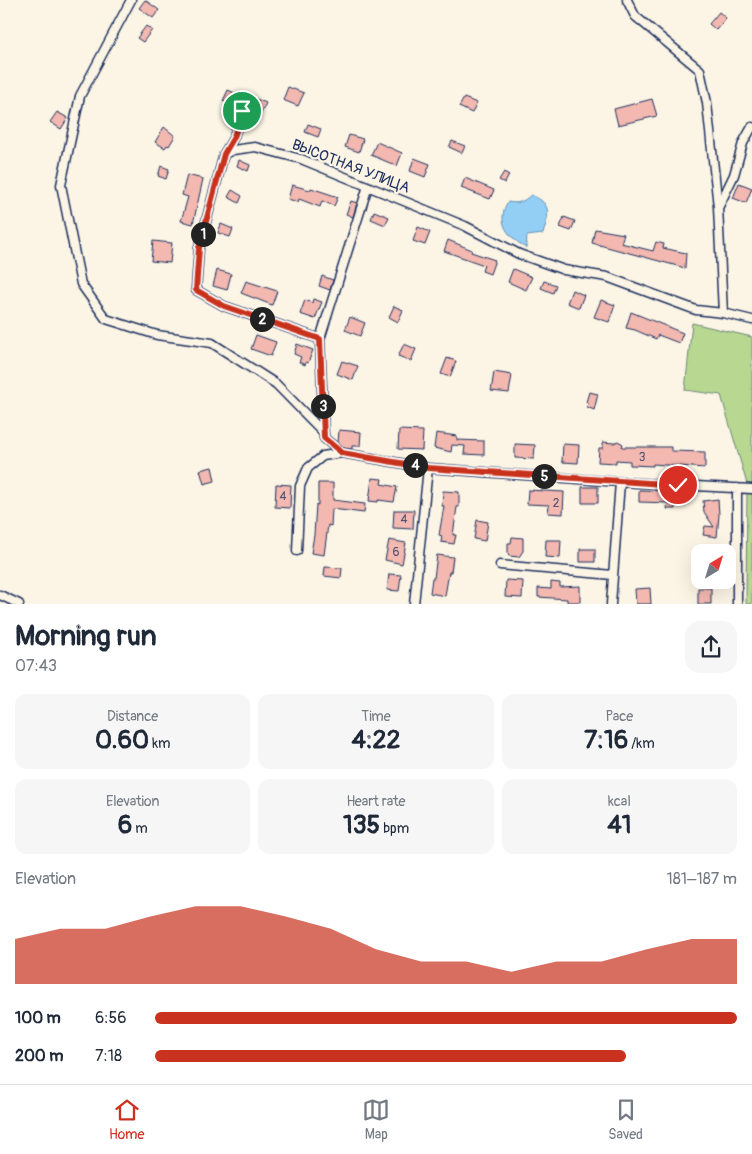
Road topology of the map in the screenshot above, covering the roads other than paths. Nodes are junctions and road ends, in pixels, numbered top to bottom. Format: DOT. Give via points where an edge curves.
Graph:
graph roads {
  1 [pos="131,0"];
  2 [pos="627,0"];
  3 [pos="242,111"];
  4 [pos="752,127"];
  5 [pos="224,154"];
  6 [pos="368,186"];
  7 [pos="718,208"];
  8 [pos="723,313"];
  9 [pos="752,320"];
  10 [pos="320,339"];
  11 [pos="324,433"];
  12 [pos="342,453"];
  13 [pos="428,468"];
  14 [pos="620,482"];
  15 [pos="737,488"];
  16 [pos="752,489"];
  17 [pos="297,551"];
  18 [pos="500,565"];
  19 [pos="613,575"];
  20 [pos="0,594"];
  21 [pos="18,604"];
  22 [pos="414,604"];
  23 [pos="611,604"];
  24 [pos="737,604"];
  1 -- 11 [label="street" via="80,96 61,185 81,284 106,319 157,336 212,343 276,384"];
  2 -- 7 [label="street" via="635,16 700,70 707,104"];
  3 -- 5 [label="street" via="234,137"];
  4 -- 7 [label="street"];
  5 -- 6 [label="street, ВЫСОТНАЯ УЛИЦА" via="255,147 301,160"];
  5 -- 10 [label="street" via="199,248 196,290 224,306"];
  6 -- 8 [label="street, ВЫСОТНАЯ УЛИЦА" via="555,267 607,277 696,310"];
  6 -- 10 [label="street"];
  7 -- 8 [label="street"];
  8 -- 9 [label="street, ВЫСОТНАЯ УЛИЦА"];
  10 -- 11 [label="street"];
  11 -- 12 [label="street" via="324,438"];
  12 -- 13 [label="street"];
  12 -- 17 [label="street" via="323,456 308,468 300,486"];
  13 -- 14 [label="street"];
  13 -- 22 [label="street"];
  14 -- 15 [label="street"];
  14 -- 19 [label="street"];
  15 -- 16 [label="street"];
  15 -- 24 [label="street"];
  18 -- 19 [label="street"];
  19 -- 23 [label="street"];
  20 -- 21 [label="street"];
}
